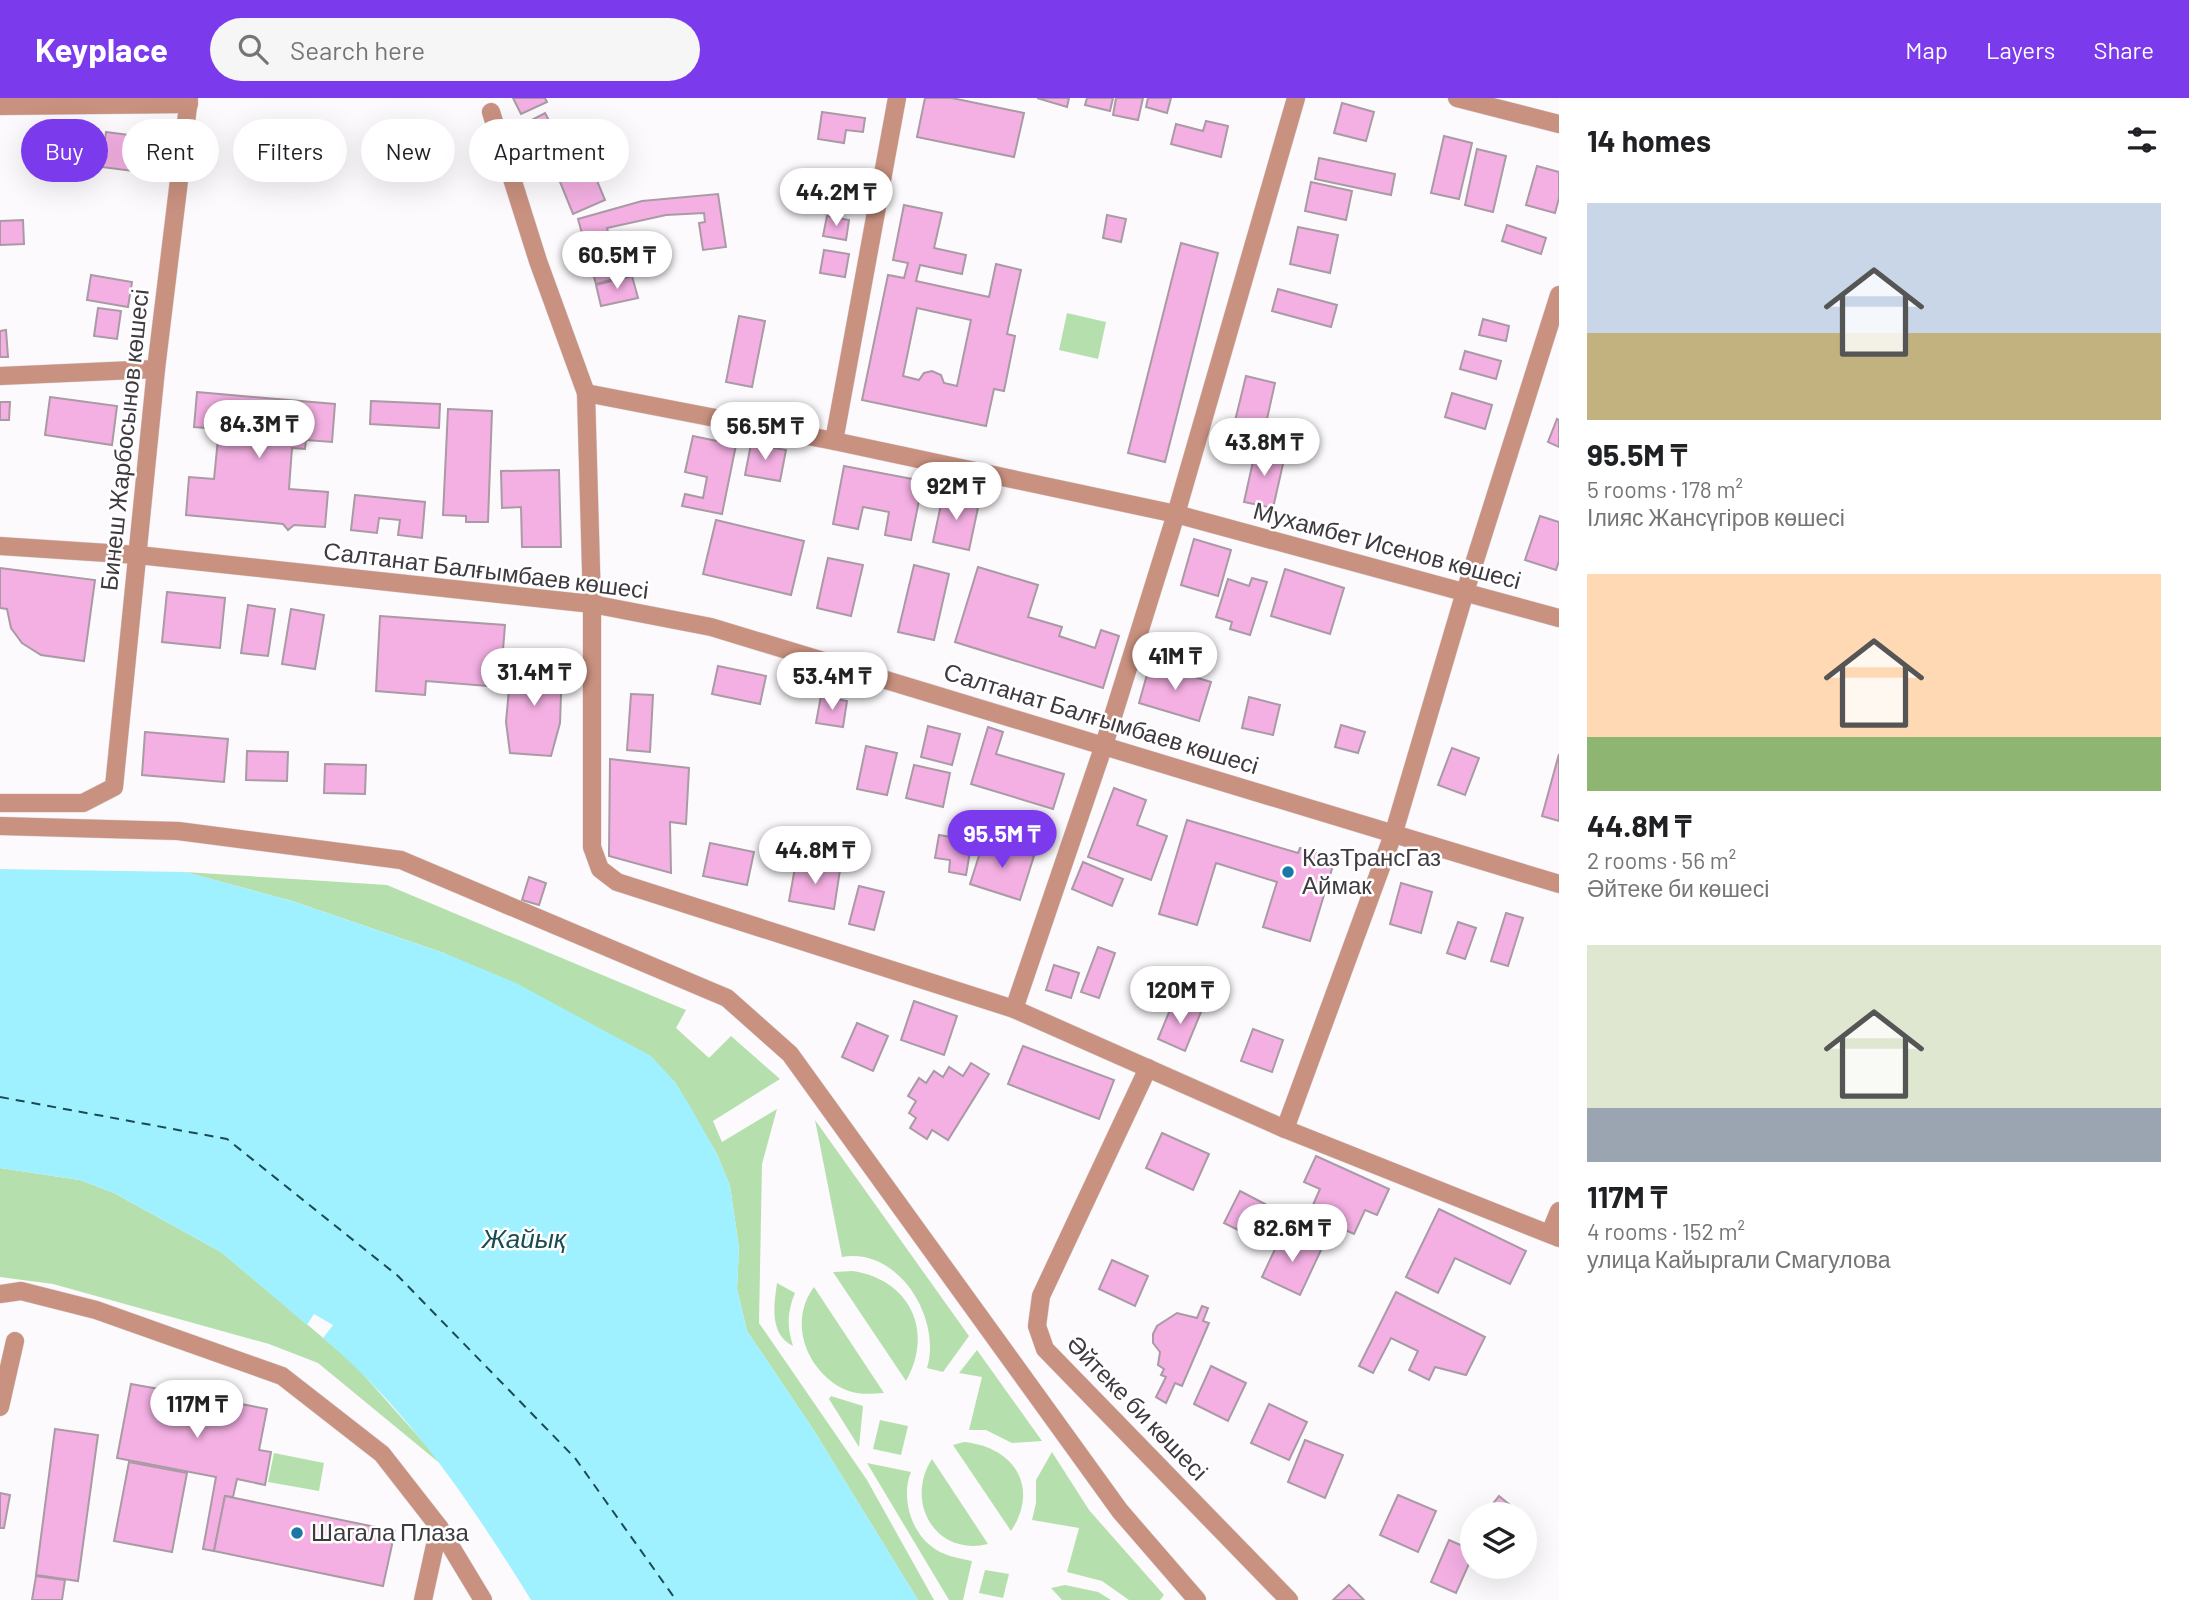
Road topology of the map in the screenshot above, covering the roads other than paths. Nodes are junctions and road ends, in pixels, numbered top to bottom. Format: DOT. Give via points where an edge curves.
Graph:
graph roads {
  1 [pos="897,98"];
  2 [pos="1296,98"];
  3 [pos="1457,98"];
  4 [pos="189,101"];
  5 [pos="0,106"];
  6 [pos="491,112"];
  7 [pos="1559,124"];
  8 [pos="1559,295"];
  9 [pos="1552,340"];
  10 [pos="156,369"];
  11 [pos="0,376"];
  12 [pos="586,393"];
  13 [pos="834,441"];
  14 [pos="1176,514"];
  15 [pos="0,546"];
  16 [pos="138,555"];
  17 [pos="1465,592"];
  18 [pos="592,604"];
  19 [pos="1559,618"];
  20 [pos="1104,745"];
  21 [pos="0,803"];
  22 [pos="0,826"];
  23 [pos="1394,832"];
  24 [pos="1559,884"];
  25 [pos="1014,1009"];
  26 [pos="1148,1068"];
  27 [pos="1285,1129"];
  28 [pos="1559,1211"];
  29 [pos="1554,1235"];
  30 [pos="0,1294"];
  31 [pos="15,1341"];
  32 [pos="0,1406"];
  33 [pos="439,1527"];
  34 [pos="423,1600"];
  35 [pos="483,1600"];
  36 [pos="1197,1600"];
  37 [pos="1289,1600"];
  1 -- 13 [label="street"];
  2 -- 14 [label="street"];
  3 -- 7 [label="street"];
  4 -- 5 [label="street"];
  4 -- 10 [label="street, Бинеш Жарбосынов көшесі"];
  6 -- 12 [label="street"];
  8 -- 9 [label="street"];
  9 -- 17 [label="street"];
  10 -- 11 [label="street"];
  10 -- 16 [label="street, Бинеш Жарбосынов көшесі"];
  12 -- 13 [label="street, Мухамбет Исенов көшесі"];
  12 -- 18 [label="street"];
  13 -- 14 [label="street, Мухамбет Исенов көшесі"];
  14 -- 17 [label="street, Мухамбет Исенов көшесі"];
  14 -- 20 [label="street"];
  15 -- 16 [label="street, Салтанат Балғымбаев көшесі"];
  16 -- 18 [label="street, Салтанат Балғымбаев көшесі"];
  16 -- 21 [label="street, Бинеш Жарбосынов көшесі" via="114,788 83,803"];
  17 -- 19 [label="street, Мухамбет Исенов көшесі"];
  17 -- 23 [label="street"];
  18 -- 20 [label="street, Салтанат Балғымбаев көшесі" via="711,627"];
  18 -- 25 [label="street" via="593,847 600,869 617,882"];
  20 -- 23 [label="street, Салтанат Балғымбаев көшесі"];
  20 -- 25 [label="street"];
  22 -- 36 [label="street" via="178,831 401,860 727,998 790,1055 1120,1511"];
  23 -- 24 [label="street, Салтанат Балғымбаев көшесі"];
  23 -- 27 [label="street"];
  25 -- 26 [label="street"];
  26 -- 27 [label="street"];
  26 -- 37 [label="street, Әйтеке би көшесі" via="1041,1296 1037,1326 1045,1349"];
  27 -- 29 [label="street"];
  28 -- 29 [label="street"];
  30 -- 33 [label="street" via="21,1291 96,1310 282,1376 382,1454"];
  31 -- 32 [label="street"];
  33 -- 34 [label="street"];
  33 -- 35 [label="street"];
}
